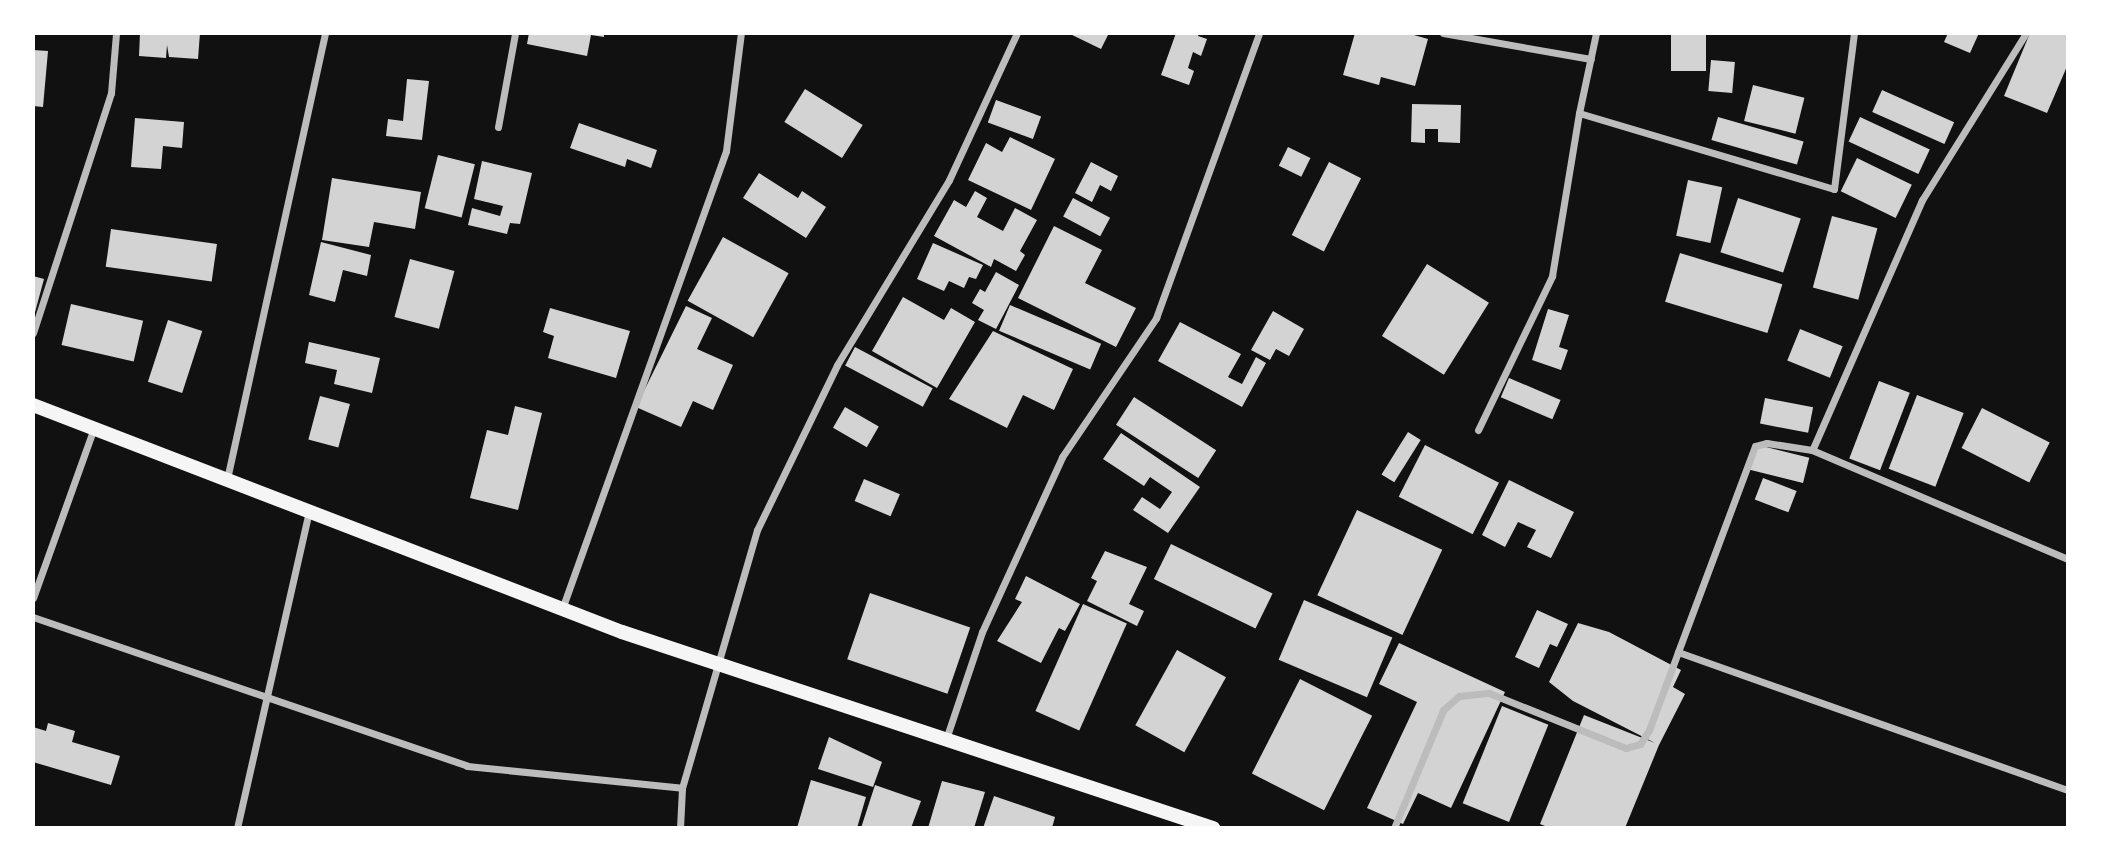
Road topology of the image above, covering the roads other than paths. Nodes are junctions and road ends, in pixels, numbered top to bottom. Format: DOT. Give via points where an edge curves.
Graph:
graph roads {
  1 [pos="116,33"];
  2 [pos="325,33"];
  3 [pos="515,33"];
  4 [pos="741,33"];
  5 [pos="1017,33"];
  6 [pos="1259,33"];
  7 [pos="1443,33"];
  8 [pos="1597,33"];
  9 [pos="1854,33"];
  10 [pos="2026,33"];
  11 [pos="1591,59"];
  12 [pos="1578,113"];
  13 [pos="498,127"];
  14 [pos="33,333"];
  15 [pos="33,405"];
  16 [pos="94,427"];
  17 [pos="1478,430"];
  18 [pos="1812,450"];
  19 [pos="227,479"];
  20 [pos="309,511"];
  21 [pos="2068,559"];
  22 [pos="33,598"];
  23 [pos="562,609"];
  24 [pos="33,617"];
  25 [pos="1678,652"];
  26 [pos="718,664"];
  27 [pos="266,699"];
  28 [pos="946,740"];
  29 [pos="682,789"];
  30 [pos="2068,790"];
  31 [pos="237,828"];
  32 [pos="680,828"];
  33 [pos="1213,828"];
  34 [pos="1394,828"];
  1 -- 14 [label="street" via="111,93"];
  2 -- 19 [label="street"];
  3 -- 13 [label="street"];
  4 -- 23 [label="street" via="726,151"];
  5 -- 26 [label="street" via="949,180 837,365 757,530"];
  6 -- 28 [label="street" via="1156,318 1062,457 982,632"];
  7 -- 11 [label="street"];
  8 -- 11 [label="street"];
  9 -- 12 [label="street" via="1834,189"];
  10 -- 18 [label="street" via="1922,200"];
  11 -- 12 [label="street"];
  12 -- 17 [label="street" via="1552,276"];
  15 -- 16 [label="main road"];
  16 -- 19 [label="main road"];
  16 -- 22 [label="street"];
  18 -- 21 [label="street"];
  18 -- 25 [label="street" via="1767,443 1755,446"];
  19 -- 20 [label="main road"];
  20 -- 23 [label="main road"];
  20 -- 27 [label="street"];
  23 -- 26 [label="main road"];
  24 -- 27 [label="street"];
  25 -- 30 [label="street"];
  25 -- 34 [label="street" via="1649,730 1640,744 1626,748 1489,693 1459,696 1443,710"];
  26 -- 28 [label="main road"];
  26 -- 29 [label="street"];
  27 -- 29 [label="street" via="467,766"];
  27 -- 31 [label="street"];
  28 -- 33 [label="main road"];
  29 -- 32 [label="street"];
}
